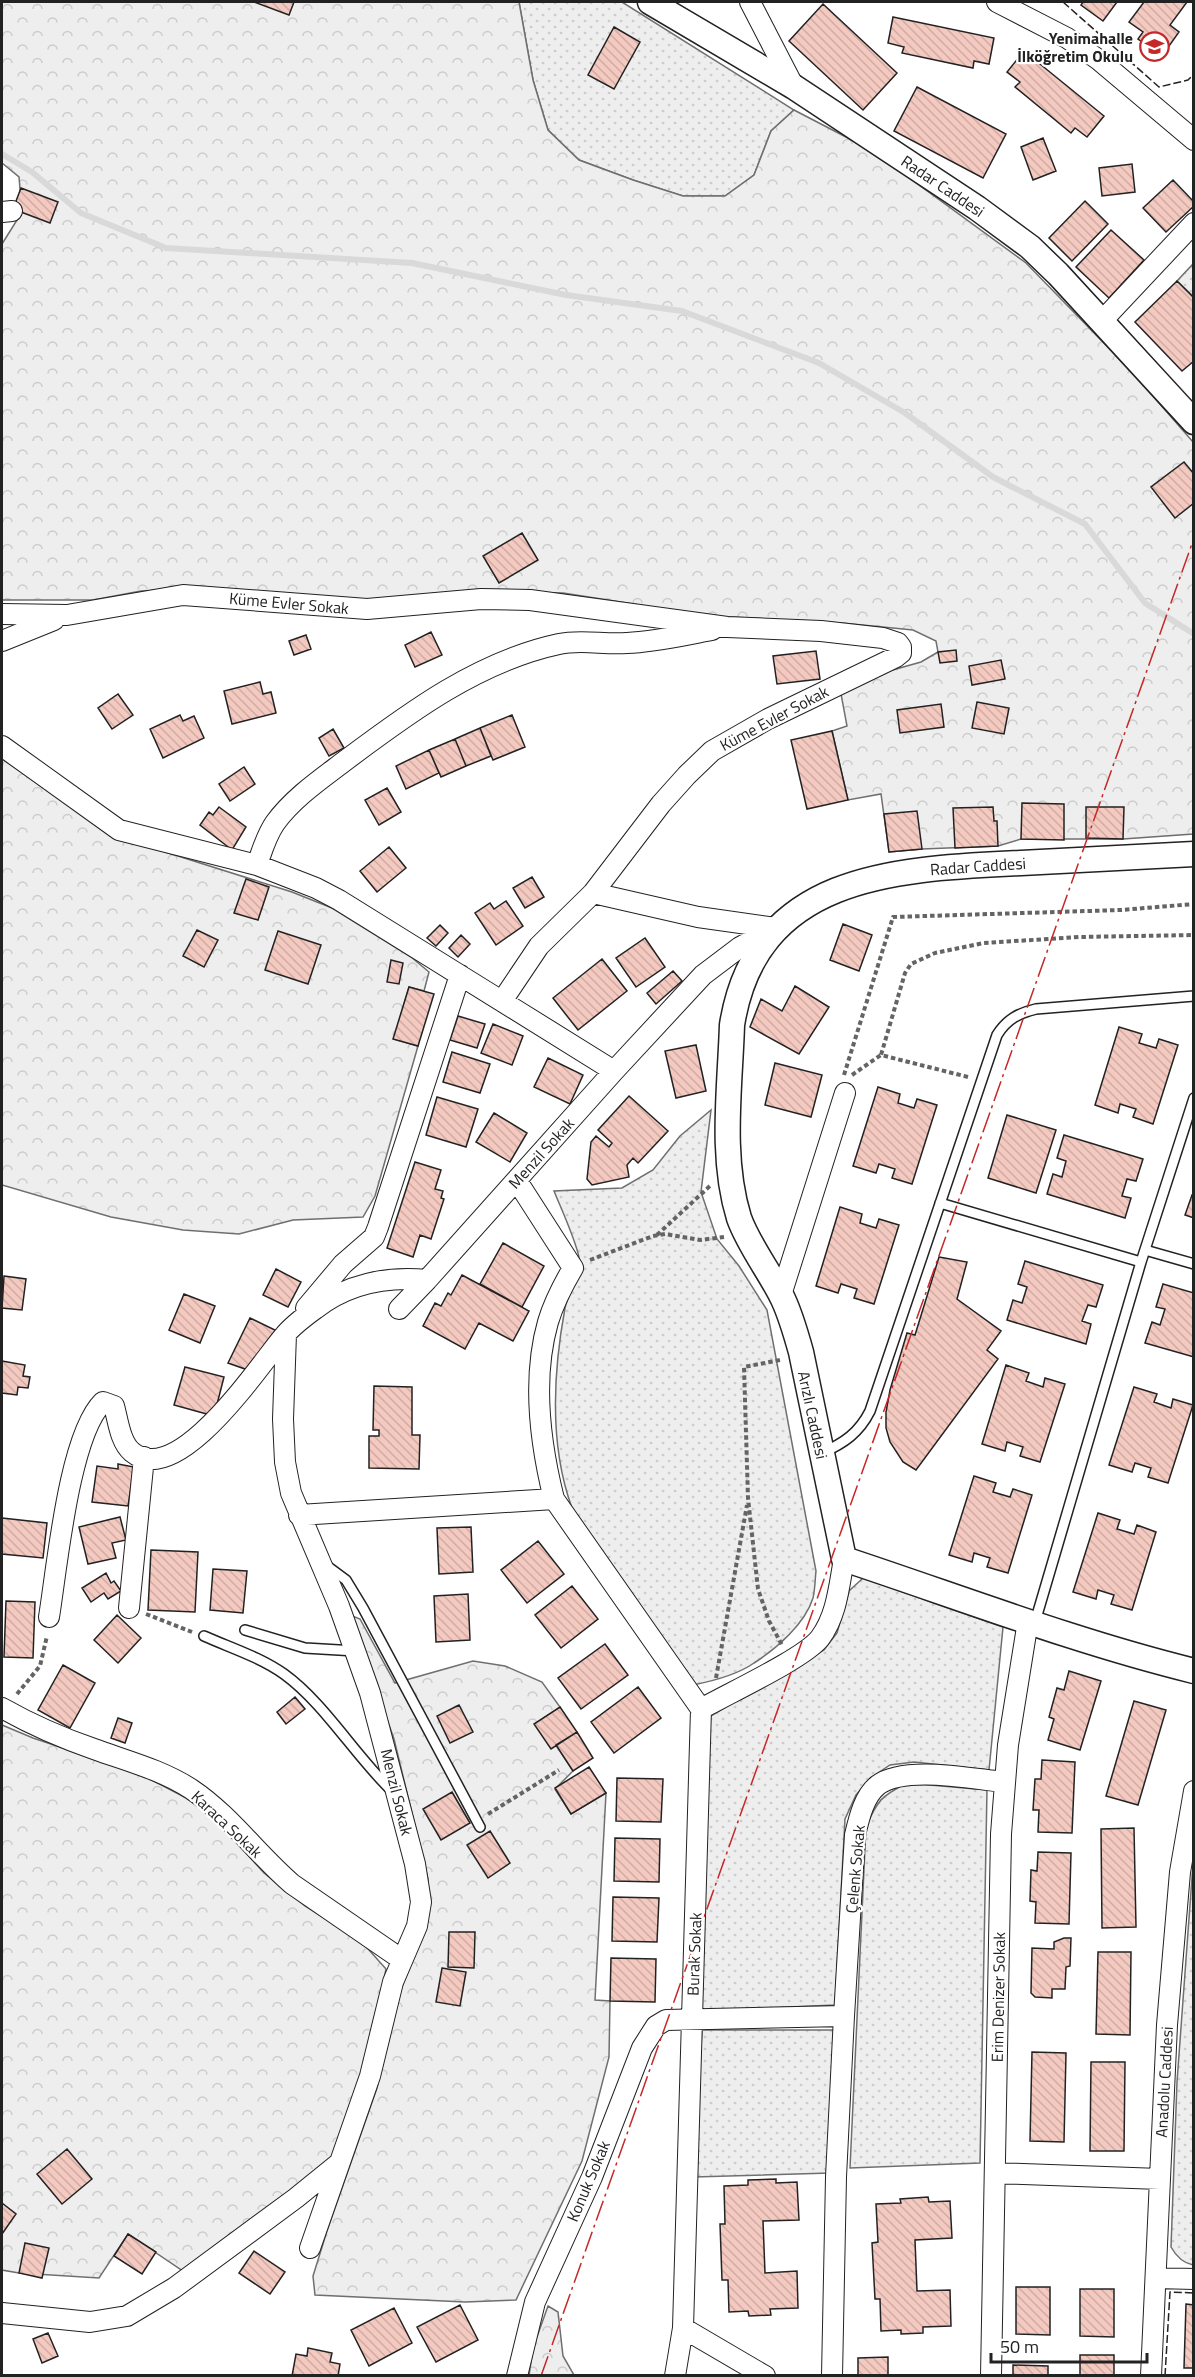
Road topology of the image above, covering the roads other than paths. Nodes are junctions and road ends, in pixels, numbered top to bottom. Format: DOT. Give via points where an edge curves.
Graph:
graph roads {
  1 [pos="650,2"];
  2 [pos="750,2"];
  3 [pos="997,2"];
  4 [pos="794,87"];
  5 [pos="1194,140"];
  6 [pos="1194,223"];
  7 [pos="1101,322"];
  8 [pos="1194,422"];
  9 [pos="2,614"];
  10 [pos="67,615"];
  11 [pos="727,627"];
  12 [pos="2,641"];
  13 [pos="2,746"];
  14 [pos="1194,854"];
  15 [pos="257,865"];
  16 [pos="593,893"];
  17 [pos="776,928"];
  18 [pos="460,975"];
  19 [pos="1194,996"];
  20 [pos="502,1001"];
  21 [pos="614,1071"];
  22 [pos="846,1093"];
  23 [pos="1194,1098"];
  24 [pos="517,1181"];
  25 [pos="940,1203"];
  26 [pos="1145,1250"];
  27 [pos="1141,1262"];
  28 [pos="1194,1264"];
  29 [pos="427,1280"];
  30 [pos="781,1295"];
  31 [pos="399,1309"];
  32 [pos="286,1334"];
  33 [pos="821,1454"];
  34 [pos="144,1457"];
  35 [pos="554,1499"];
  36 [pos="299,1515"];
  37 [pos="844,1558"];
  38 [pos="320,1561"];
  39 [pos="129,1608"];
  40 [pos="49,1617"];
  41 [pos="1032,1621"];
  42 [pos="245,1630"];
  43 [pos="204,1636"];
  44 [pos="356,1651"];
  45 [pos="1194,1671"];
  46 [pos="706,1706"];
  47 [pos="2,1709"];
  48 [pos="1005,1782"];
  49 [pos="1194,1791"];
  50 [pos="398,1796"];
  51 [pos="478,1824"];
  52 [pos="401,1959"];
  53 [pos="844,2016"];
  54 [pos="692,2019"];
  55 [pos="338,2164"];
  56 [pos="994,2173"];
  57 [pos="1160,2179"];
  58 [pos="310,2248"];
  59 [pos="1156,2278"];
  60 [pos="1194,2279"];
  61 [pos="2,2313"];
  62 [pos="683,2328"];
  63 [pos="517,2376"];
  64 [pos="675,2376"];
  65 [pos="765,2376"];
  66 [pos="832,2376"];
  67 [pos="991,2376"];
  68 [pos="1151,2376"];
  1 -- 4 [label="street, Radar Caddesi"];
  2 -- 4 [label="street"];
  3 -- 5 [label="street" via="1067,38 1099,60"];
  4 -- 7 [label="street, Radar Caddesi" via="977,208 1030,248"];
  6 -- 7 [label="street"];
  7 -- 8 [label="street, Radar Caddesi"];
  9 -- 10 [label="street, Küme Evler Sokak"];
  10 -- 11 [label="street, Küme Evler Sokak" via="183,595 367,609 481,599 542,602"];
  10 -- 12 [label="street, Küme Evler Sokak"];
  11 -- 15 [label="street, Küme Evler Sokak" via="652,641 562,644 509,660 469,678 400,719 301,795 276,822"];
  11 -- 16 [label="street, Küme Evler Sokak" via="884,638 898,643 901,653 712,751 655,812"];
  13 -- 15 [label="street" via="119,830"];
  14 -- 17 [label="street, Radar Caddesi" via="905,871 846,886 809,904"];
  15 -- 18 [label="street" via="339,900"];
  16 -- 17 [label="street" via="698,917"];
  16 -- 20 [label="street, Küme Evler Sokak" via="539,946"];
  17 -- 21 [label="street, Menzil Sokak" via="740,947 703,975"];
  17 -- 30 [label="street, Arızlı Caddesi" via="756,955 735,1005 729,1171 741,1221"];
  18 -- 20 [label="street"];
  18 -- 32 [label="street" via="378,1227"];
  19 -- 25 [label="lane" via="1036,1009 1021,1013 1002,1026"];
  20 -- 21 [label="street"];
  21 -- 24 [label="street, Menzil Sokak"];
  22 -- 30 [label="street"];
  23 -- 26 [label="lane"];
  24 -- 29 [label="street, Menzil Sokak"];
  24 -- 35 [label="street" via="573,1268 548,1322 543,1355 541,1421"];
  25 -- 27 [label="lane"];
  25 -- 33 [label="lane" via="870,1411 854,1434"];
  26 -- 27 [label="lane"];
  26 -- 28 [label="lane"];
  27 -- 41 [label="lane"];
  29 -- 31 [label="street, Menzil Sokak"];
  29 -- 32 [label="street" via="383,1279 342,1292"];
  30 -- 33 [label="street, Arızlı Caddesi" via="801,1356"];
  32 -- 34 [label="street" via="204,1432 175,1452 163,1457"];
  32 -- 36 [label="street, Menzil Sokak" via="285,1462"];
  33 -- 37 [label="street, Arızlı Caddesi"];
  34 -- 39 [label="street"];
  34 -- 40 [label="street" via="130,1451 114,1406 103,1402 85,1435 72,1476"];
  35 -- 36 [label="street"];
  35 -- 46 [label="street"];
  36 -- 38 [label="street, Menzil Sokak"];
  37 -- 41 [label="street"];
  37 -- 46 [label="street" via="833,1612 818,1640"];
  38 -- 44 [label="street, Menzil Sokak"];
  38 -- 51 [label="lane" via="346,1580"];
  41 -- 45 [label="street"];
  41 -- 48 [label="street, Erim Denizer Sokak" via="1014,1704"];
  42 -- 44 [label="lane" via="305,1648"];
  43 -- 50 [label="lane" via="263,1661 304,1690 368,1767"];
  44 -- 50 [label="street, Menzil Sokak"];
  46 -- 54 [label="street, Burak Sokak"];
  47 -- 52 [label="street, Karaca Sokak" via="50,1733 146,1767 190,1789 292,1884"];
  48 -- 53 [label="street, Çelenk Sokak" via="915,1774 894,1776 877,1786 862,1809 855,1834"];
  48 -- 56 [label="street, Erim Denizer Sokak"];
  49 -- 57 [label="street, Anadolu Caddesi" via="1180,1872 1167,2025"];
  50 -- 52 [label="street, Menzil Sokak" via="421,1902 417,1926"];
  52 -- 55 [label="street, Menzil Sokak" via="370,2076"];
  53 -- 54 [label="street"];
  53 -- 66 [label="street, Çelenk Sokak"];
  54 -- 62 [label="street, Burak Sokak"];
  54 -- 63 [label="street, Konuk Sokak" via="666,2020 648,2035 592,2177 535,2302"];
  55 -- 58 [label="street, Menzil Sokak"];
  55 -- 61 [label="street" via="174,2288 127,2316 90,2322"];
  56 -- 57 [label="street"];
  56 -- 67 [label="street, Erim Denizer Sokak"];
  57 -- 59 [label="street, Anadolu Caddesi"];
  59 -- 60 [label="street"];
  59 -- 68 [label="street, Anadolu Caddesi"];
  62 -- 64 [label="street, Burak Sokak"];
  62 -- 65 [label="street"];
}
